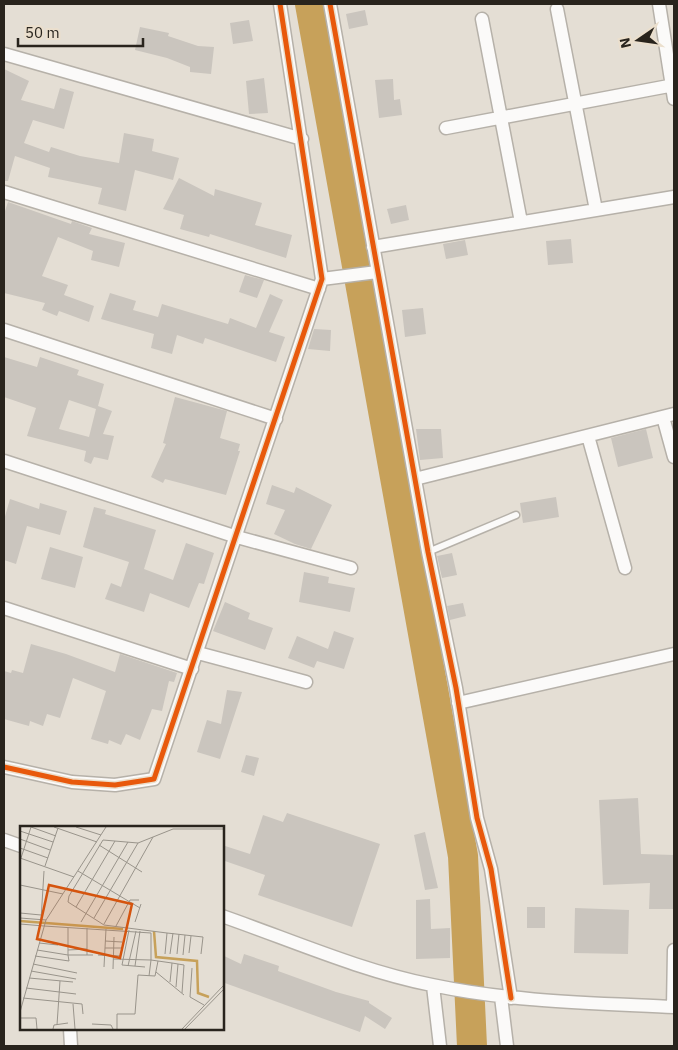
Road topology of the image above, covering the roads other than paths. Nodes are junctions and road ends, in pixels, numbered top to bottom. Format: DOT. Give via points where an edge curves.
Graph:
graph roads {
  1 [pos="280,4"];
  2 [pos="330,4"];
  3 [pos="659,4"];
  4 [pos="557,9"];
  5 [pos="482,19"];
  6 [pos="4,54"];
  7 [pos="673,85"];
  8 [pos="674,99"];
  9 [pos="575,105"];
  10 [pos="501,118"];
  11 [pos="446,128"];
  12 [pos="302,139"];
  13 [pos="4,192"];
  14 [pos="674,197"];
  15 [pos="596,210"];
  16 [pos="522,222"];
  17 [pos="373,247"];
  18 [pos="373,273"];
  19 [pos="321,284"];
  20 [pos="4,330"];
  21 [pos="669,416"];
  22 [pos="276,419"];
  23 [pos="588,436"];
  24 [pos="674,457"];
  25 [pos="4,461"];
  26 [pos="415,479"];
  27 [pos="516,515"];
  28 [pos="237,537"];
  29 [pos="428,552"];
  30 [pos="351,568"];
  31 [pos="625,568"];
  32 [pos="4,608"];
  33 [pos="198,653"];
  34 [pos="674,654"];
  35 [pos="192,668"];
  36 [pos="306,682"];
  37 [pos="458,703"];
  38 [pos="4,767"];
  39 [pos="4,840"];
  40 [pos="20,846"];
  41 [pos="224,917"];
  42 [pos="674,950"];
  43 [pos="433,986"];
  44 [pos="501,997"];
  45 [pos="674,1007"];
  46 [pos="70,1030"];
  47 [pos="71,1046"];
  48 [pos="440,1046"];
  49 [pos="507,1046"];
  1 -- 12 [label="street"];
  2 -- 17 [label="street"];
  3 -- 7 [label="street"];
  4 -- 9 [label="street"];
  5 -- 10 [label="street"];
  6 -- 12 [label="street"];
  7 -- 8 [label="street"];
  7 -- 9 [label="street"];
  9 -- 10 [label="street"];
  9 -- 15 [label="street"];
  10 -- 11 [label="street"];
  10 -- 16 [label="street"];
  12 -- 19 [label="street"];
  13 -- 19 [label="street"];
  14 -- 15 [label="street"];
  15 -- 16 [label="street"];
  16 -- 17 [label="street"];
  17 -- 18 [label="street"];
  18 -- 19 [label="street" via="337,278"];
  18 -- 26 [label="street"];
  19 -- 22 [label="street"];
  20 -- 22 [label="street"];
  21 -- 23 [label="street"];
  21 -- 24 [label="street"];
  22 -- 28 [label="street"];
  23 -- 26 [label="street"];
  23 -- 31 [label="street"];
  25 -- 28 [label="street"];
  26 -- 29 [label="street"];
  27 -- 29 [label="lane"];
  28 -- 30 [label="street"];
  28 -- 33 [label="street"];
  29 -- 37 [label="street"];
  32 -- 35 [label="street"];
  33 -- 35 [label="street"];
  33 -- 36 [label="street"];
  34 -- 37 [label="street"];
  35 -- 38 [label="street" via="154,779 114,784 72,782"];
  37 -- 44 [label="street" via="477,818 496,898"];
  39 -- 40 [label="street"];
  41 -- 43 [label="street" via="393,976"];
  42 -- 45 [label="street"];
  43 -- 44 [label="street"];
  43 -- 48 [label="street"];
  44 -- 45 [label="street"];
  44 -- 49 [label="street"];
  46 -- 47 [label="street"];
}
